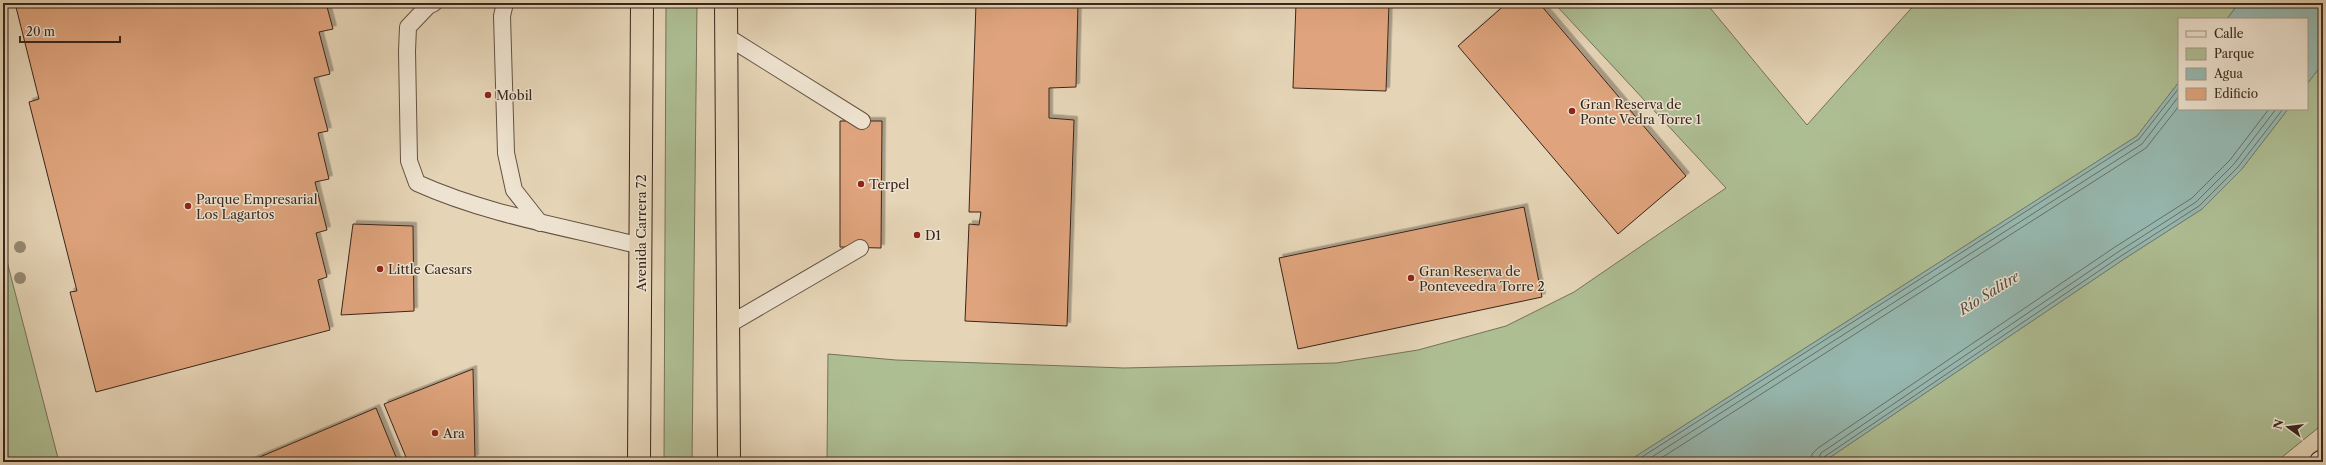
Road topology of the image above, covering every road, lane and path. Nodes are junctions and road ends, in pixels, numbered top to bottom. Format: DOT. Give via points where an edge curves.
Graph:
graph roads {
  1 [pos="434,3"];
  2 [pos="505,3"];
  3 [pos="642,3"];
  4 [pos="726,3"];
  5 [pos="726,36"];
  6 [pos="862,121"];
  7 [pos="540,222"];
  8 [pos="641,246"];
  9 [pos="860,248"];
  10 [pos="728,325"];
  11 [pos="639,462"];
  12 [pos="728,462"];
  1 -- 7 [label="lane" via="408,27 409,161 417,183 444,196"];
  2 -- 7 [label="lane" via="502,16 506,153 514,190"];
  3 -- 8 [label="highway, Avenida Carrera 72"];
  4 -- 5 [label="highway"];
  5 -- 6 [label="lane"];
  5 -- 10 [label="highway"];
  7 -- 8 [label="lane"];
  8 -- 11 [label="highway, Avenida Carrera 72"];
  9 -- 10 [label="lane"];
  10 -- 12 [label="highway"];
}
